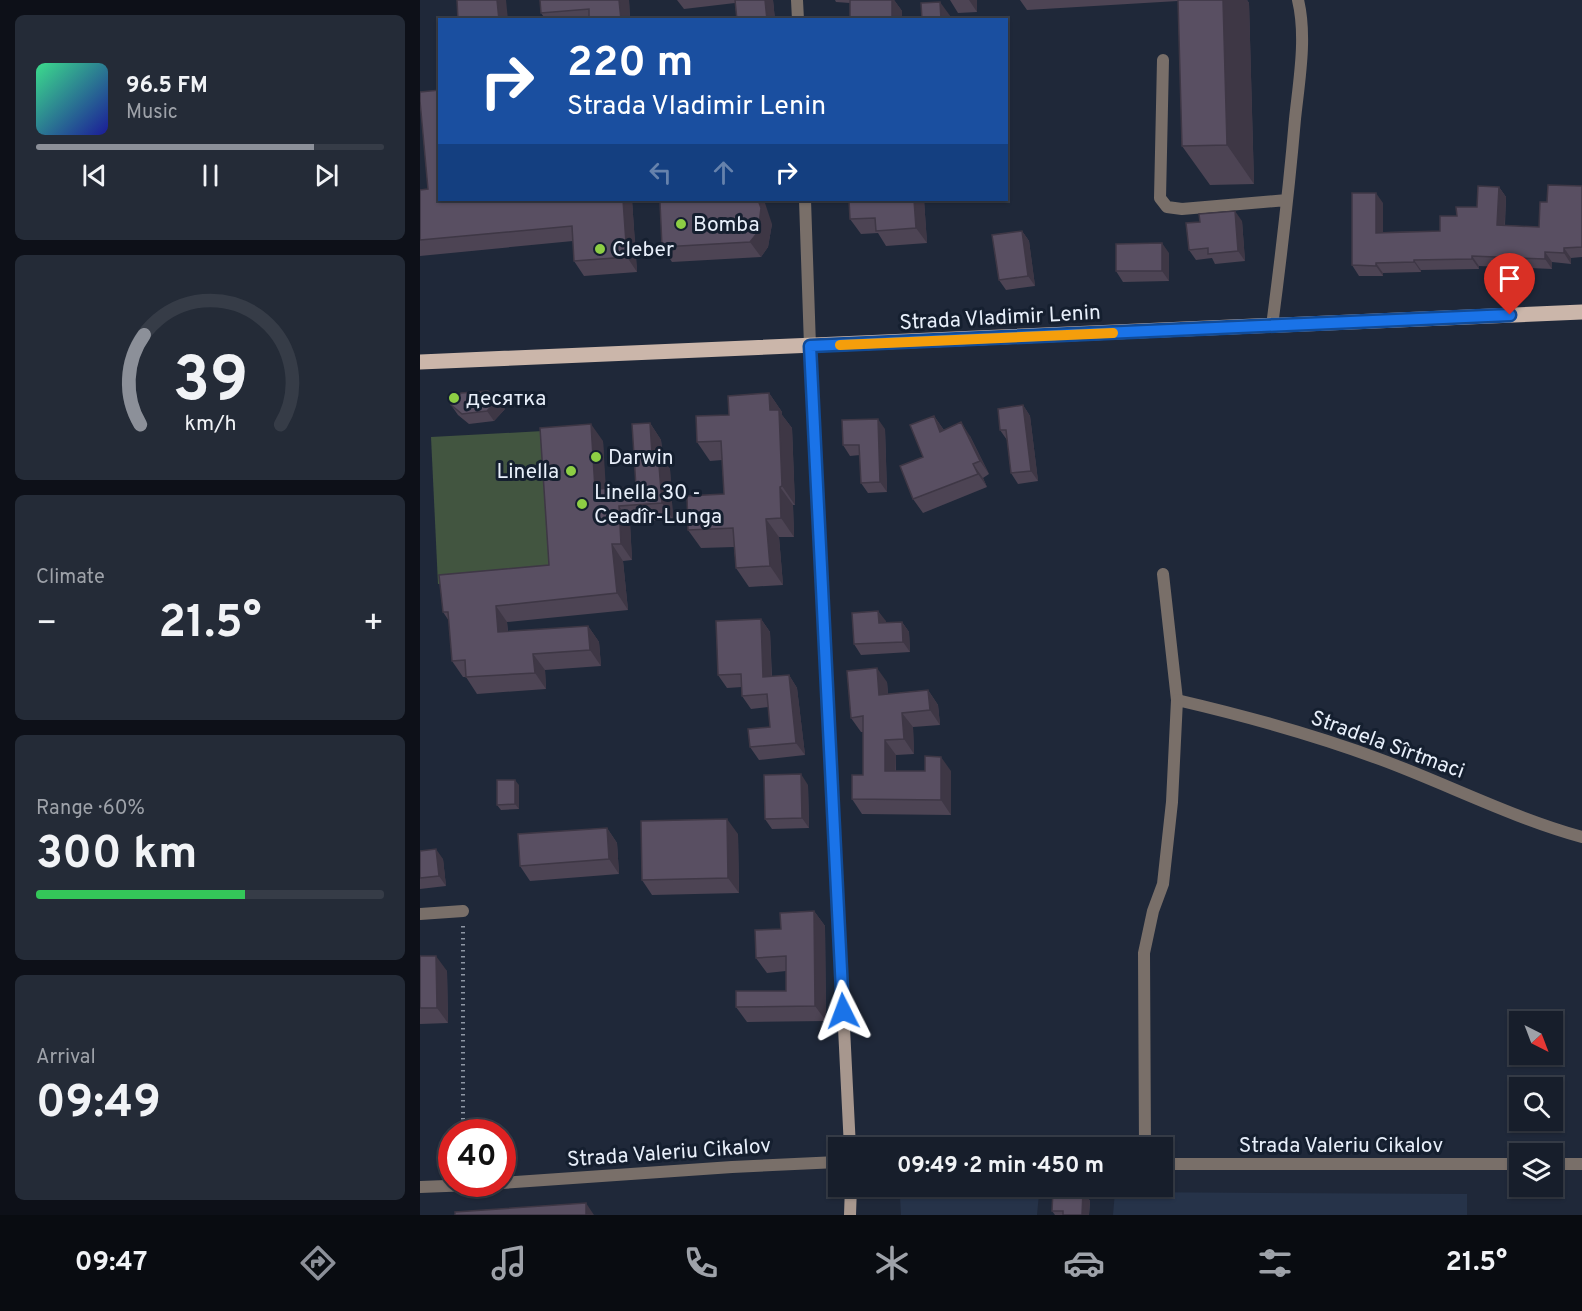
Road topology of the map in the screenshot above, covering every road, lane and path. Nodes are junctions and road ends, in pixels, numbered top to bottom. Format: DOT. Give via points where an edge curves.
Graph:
graph roads {
  1 [pos="797,0"];
  2 [pos="1298,0"];
  3 [pos="798,18"];
  4 [pos="1163,60"];
  5 [pos="1287,200"];
  6 [pos="805,201"];
  7 [pos="1582,312"];
  8 [pos="1272,326"];
  9 [pos="810,346"];
  10 [pos="420,362"];
  11 [pos="1163,574"];
  12 [pos="1177,700"];
  13 [pos="1582,837"];
  14 [pos="463,911"];
  15 [pos="420,914"];
  16 [pos="463,1119"];
  17 [pos="849,1137"];
  18 [pos="1145,1137"];
  19 [pos="828,1162"];
  20 [pos="1173,1164"];
  21 [pos="1509,1164"];
  22 [pos="1563,1164"];
  23 [pos="1582,1164"];
  24 [pos="516,1182"];
  25 [pos="438,1186"];
  26 [pos="420,1187"];
  27 [pos="850,1197"];
  28 [pos="850,1215"];
  1 -- 3 [label="street"];
  2 -- 5 [label="street" via="1302,18"];
  4 -- 5 [label="street" via="1160,198 1167,207"];
  5 -- 8 [label="street"];
  6 -- 9 [label="street"];
  7 -- 8 [label="main road, Strada Vladimir Lenin"];
  8 -- 9 [label="main road, Strada Vladimir Lenin"];
  9 -- 10 [label="main road, Strada Vladimir Lenin"];
  9 -- 17 [label="street"];
  11 -- 12 [label="street"];
  12 -- 13 [label="street, Stradela Sîrtmaci" via="1250,716 1381,760 1524,818"];
  12 -- 18 [label="street" via="1163,884 1144,953"];
  14 -- 15 [label="street"];
  14 -- 16 [label="path"];
  19 -- 24 [label="street, Strada Valeriu Cikalov"];
  20 -- 21 [label="street, Strada Valeriu Cikalov"];
  22 -- 23 [label="street"];
  25 -- 26 [label="street"];
  27 -- 28 [label="street"];
}
